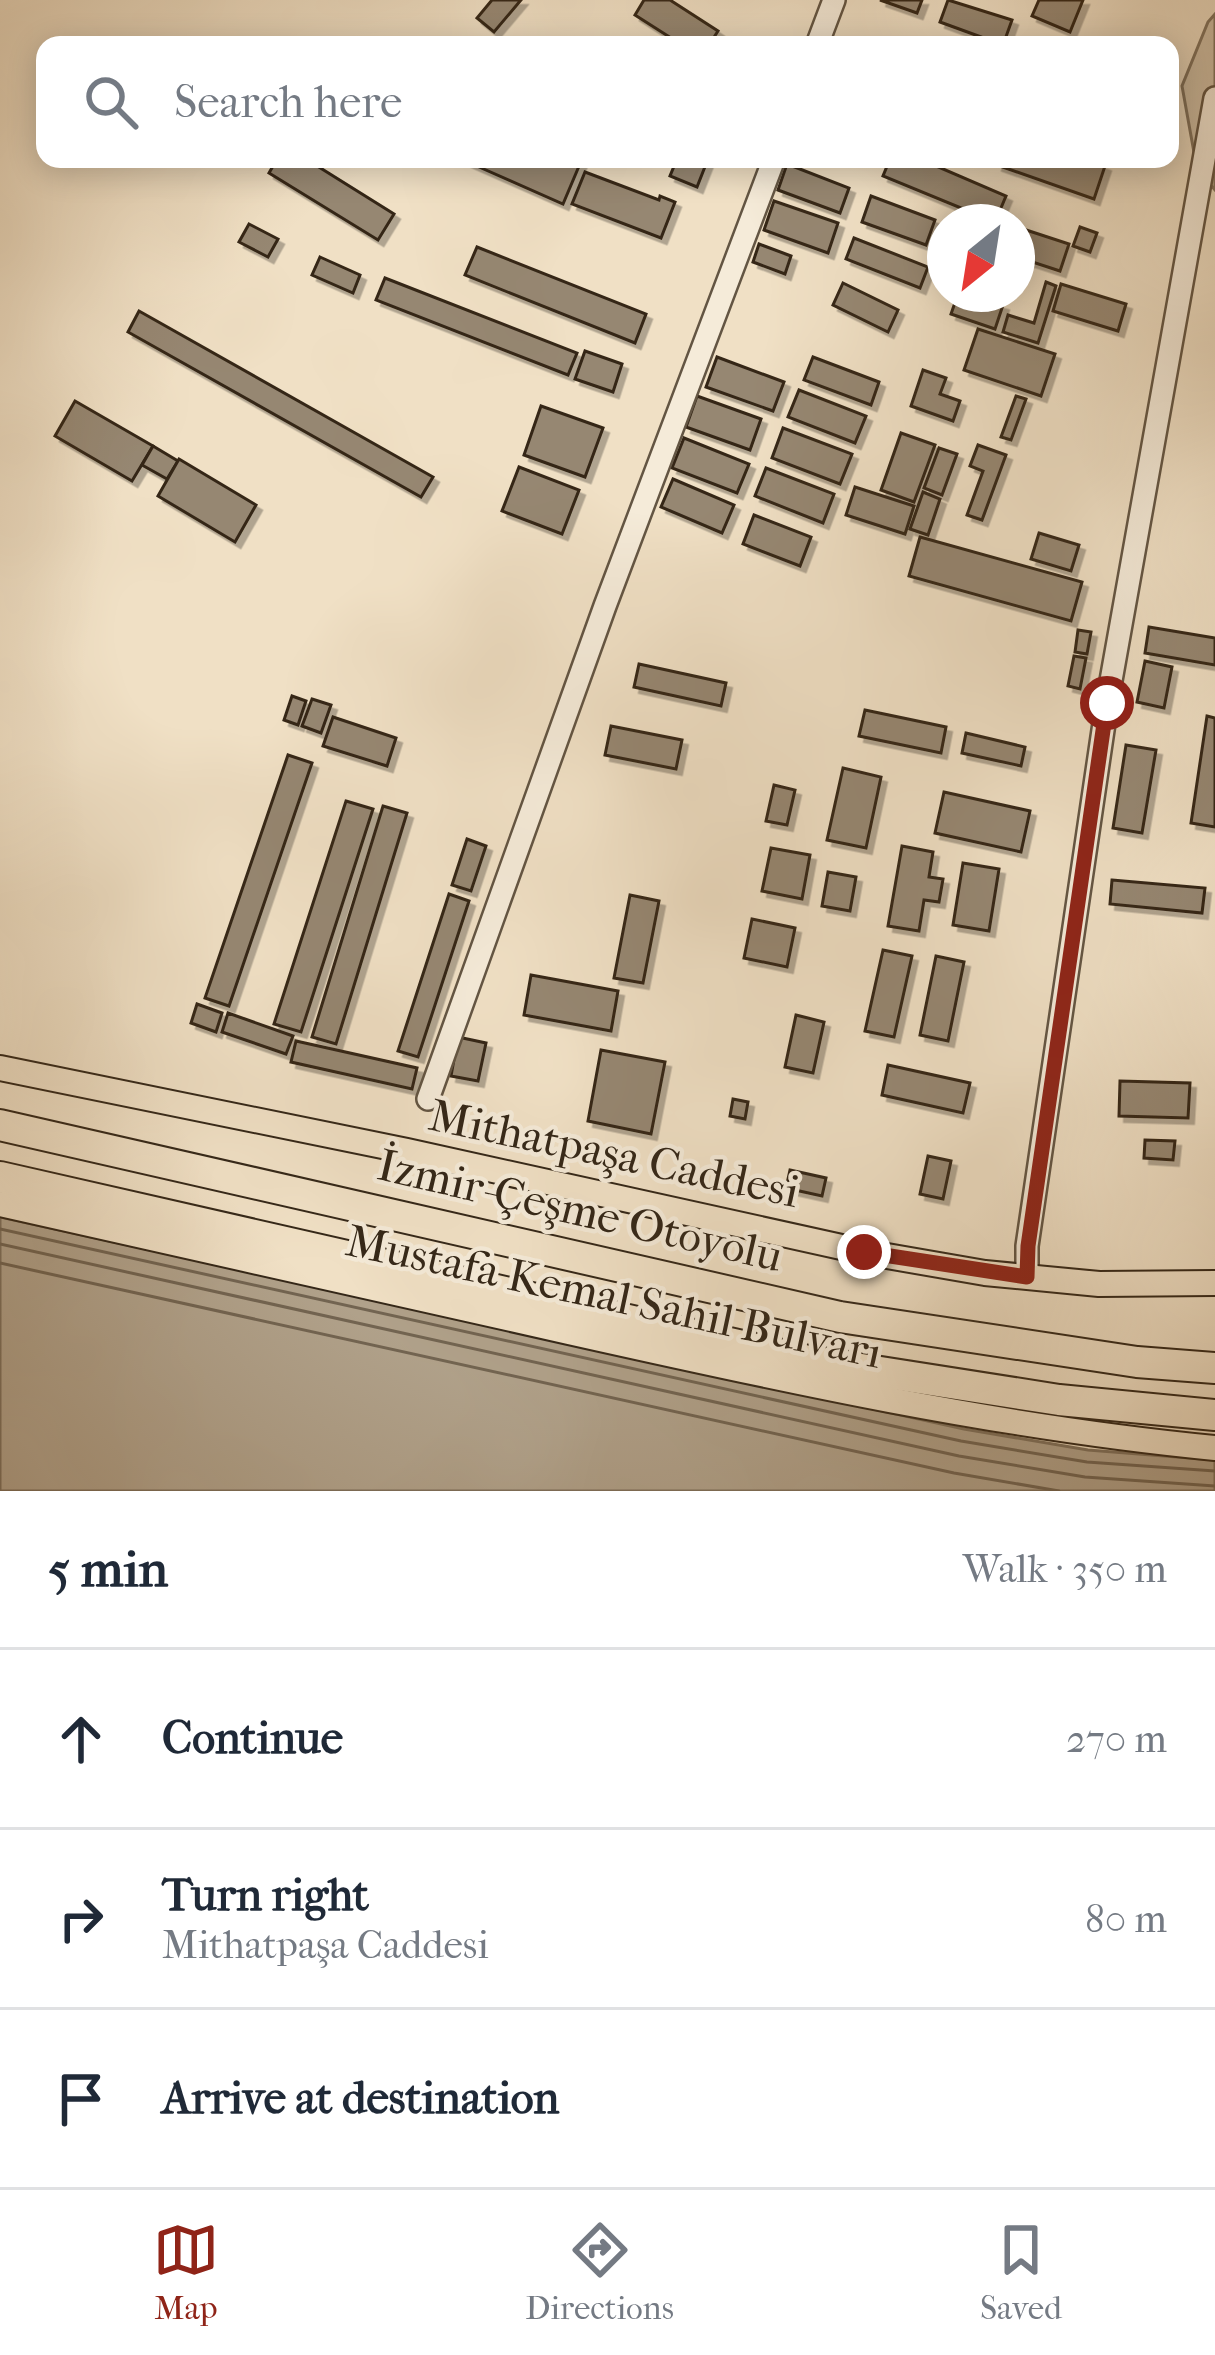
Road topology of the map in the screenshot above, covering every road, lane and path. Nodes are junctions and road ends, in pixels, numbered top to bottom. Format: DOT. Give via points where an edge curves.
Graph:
graph roads {
  1 [pos="834,0"];
  2 [pos="820,36"];
  3 [pos="1215,98"];
  4 [pos="771,168"];
  5 [pos="0,1068"];
  6 [pos="428,1099"];
  7 [pos="0,1125"];
  8 [pos="0,1178"];
  9 [pos="0,1204"];
  10 [pos="1027,1277"];
  11 [pos="1215,1283"];
  12 [pos="1215,1368"];
  13 [pos="1215,1415"];
  14 [pos="1215,1448"];
  1 -- 2 [label="lane"];
  3 -- 10 [label="lane" via="1107,703"];
  4 -- 6 [label="lane"];
  5 -- 10 [label="main road, Mithatpaşa Caddesi" via="864,1252"];
  7 -- 12 [label="highway, İzmir-Çeşme Otoyolu" via="840,1317"];
  8 -- 13 [label="highway" via="805,1360"];
  9 -- 14 [label="main road, Mustafa Kemal Sahil Bulvarı" via="736,1369 1129,1440"];
  10 -- 11 [label="main road, Mithatpaşa Caddesi"];
}
